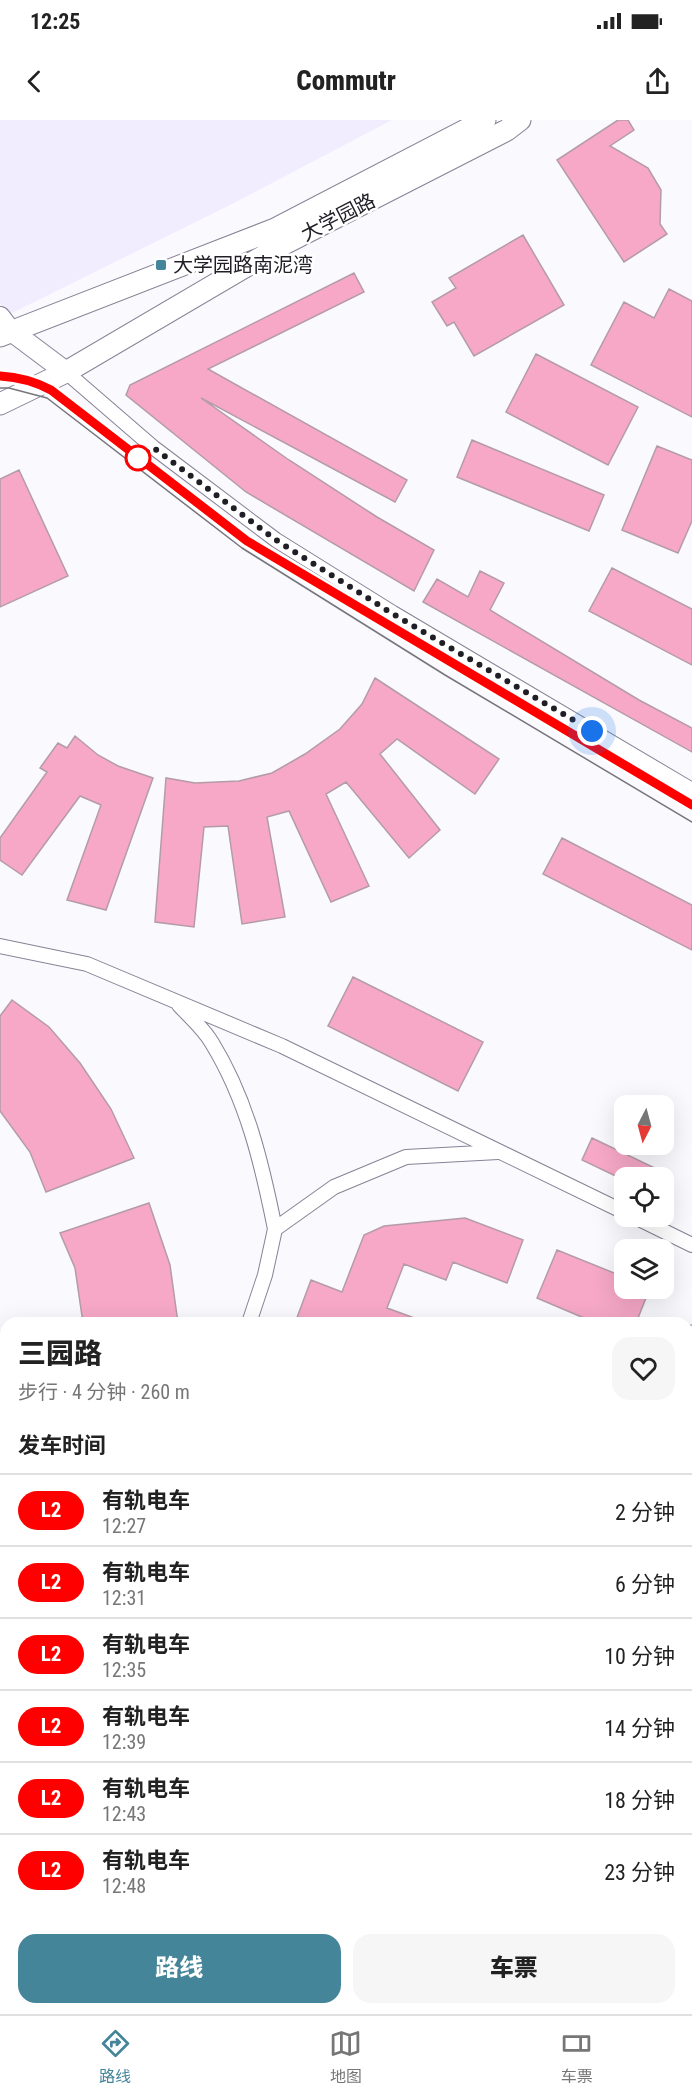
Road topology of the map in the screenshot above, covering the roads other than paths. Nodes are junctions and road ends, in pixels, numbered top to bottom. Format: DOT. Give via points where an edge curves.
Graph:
graph roads {
  1 [pos="485,120"];
  2 [pos="520,120"];
  3 [pos="3,328"];
  4 [pos="66,372"];
  5 [pos="0,404"];
  6 [pos="692,790"];
  7 [pos="0,946"];
  8 [pos="175,1000"];
  9 [pos="500,1152"];
  10 [pos="614,1207"];
  11 [pos="655,1227"];
  12 [pos="275,1229"];
  13 [pos="692,1245"];
  14 [pos="251,1317"];
  1 -- 3 [label="main road, 大学园路" via="275,229"];
  2 -- 4 [label="main road, 大学园路" via="284,244"];
  3 -- 4 [label="street"];
  4 -- 5 [label="main road, 大学园路"];
  4 -- 6 [label="street" via="154,448 276,540 393,614"];
  7 -- 8 [label="street" via="87,964"];
  8 -- 9 [label="street" via="282,1046"];
  8 -- 12 [label="street" via="211,1041 244,1105"];
  9 -- 10 [label="street"];
  9 -- 12 [label="street" via="406,1157 334,1187"];
  11 -- 13 [label="street"];
  12 -- 14 [label="street"];
}
